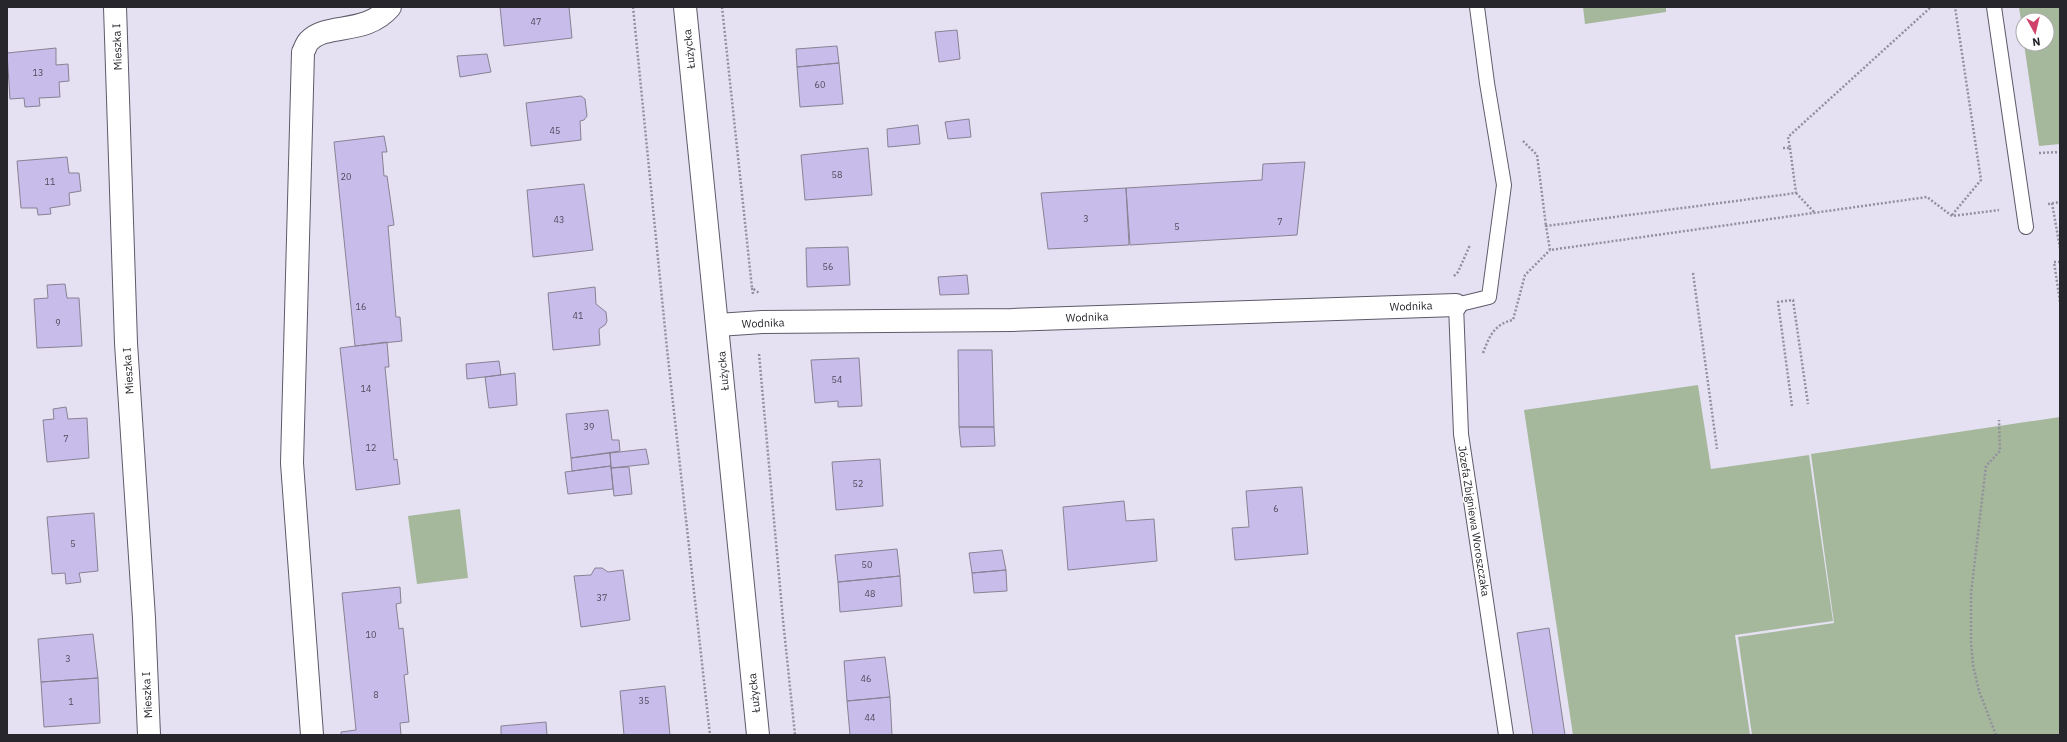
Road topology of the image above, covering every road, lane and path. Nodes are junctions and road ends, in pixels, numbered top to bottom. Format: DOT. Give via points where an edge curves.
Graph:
graph roads {
  1 [pos="116,7"];
  2 [pos="390,7"];
  3 [pos="633,7"];
  4 [pos="685,7"];
  5 [pos="722,7"];
  6 [pos="1477,7"];
  7 [pos="1931,7"];
  8 [pos="1955,7"];
  9 [pos="1994,7"];
  10 [pos="1520,135"];
  11 [pos="1783,148"];
  12 [pos="1790,148"];
  13 [pos="1796,193"];
  14 [pos="2060,202"];
  15 [pos="2052,203"];
  16 [pos="2024,207"];
  17 [pos="1814,213"];
  18 [pos="1952,216"];
  19 [pos="1546,226"];
  20 [pos="2026,227"];
  21 [pos="2060,248"];
  22 [pos="1550,250"];
  23 [pos="2060,262"];
  24 [pos="1693,273"];
  25 [pos="752,288"];
  26 [pos="2060,302"];
  27 [pos="1456,305"];
  28 [pos="718,325"];
  29 [pos="759,354"];
  30 [pos="1481,360"];
  31 [pos="1808,404"];
  32 [pos="1792,406"];
  33 [pos="1999,420"];
  34 [pos="1717,449"];
  35 [pos="149,735"];
  36 [pos="312,735"];
  37 [pos="710,735"];
  38 [pos="758,735"];
  39 [pos="795,735"];
  40 [pos="1506,735"];
  41 [pos="1996,735"];
  1 -- 35 [label="street, Mieszka I" via="126,343"];
  2 -- 36 [label="street" via="383,16 362,26 322,33 308,41 303,52 292,463"];
  3 -- 37 [label="path" via="667,349"];
  4 -- 28 [label="street, Łużycka"];
  5 -- 25 [label="path"];
  6 -- 27 [label="lane" via="1504,185 1489,297"];
  7 -- 12 [label="path" via="1788,137"];
  8 -- 18 [label="path" via="1981,180"];
  9 -- 16 [label="lane"];
  10 -- 19 [label="path" via="1523,142 1537,155"];
  11 -- 12 [label="path"];
  12 -- 13 [label="path"];
  13 -- 17 [label="path"];
  13 -- 19 [label="path"];
  14 -- 15 [label="path"];
  15 -- 16 [label="path"];
  15 -- 21 [label="path"];
  16 -- 18 [label="path"];
  16 -- 20 [label="lane"];
  17 -- 18 [label="path" via="1927,197"];
  17 -- 22 [label="path"];
  19 -- 22 [label="path"];
  22 -- 30 [label="path" via="1525,275 1513,320 1504,322 1496,328 1488,338"];
  23 -- 26 [label="path" via="2054,262"];
  24 -- 34 [label="path"];
  27 -- 28 [label="street, Wodnika" via="1012,320 762,322"];
  27 -- 40 [label="lane, Józefa Zbigniewa Woroszczaka" via="1461,434"];
  28 -- 38 [label="street, Łużycka"];
  29 -- 39 [label="path" via="782,620"];
  31 -- 32 [label="path" via="1792,300 1778,302"];
  33 -- 41 [label="path" via="2000,451 1986,466 1971,593 1973,665 1979,690"];
}
